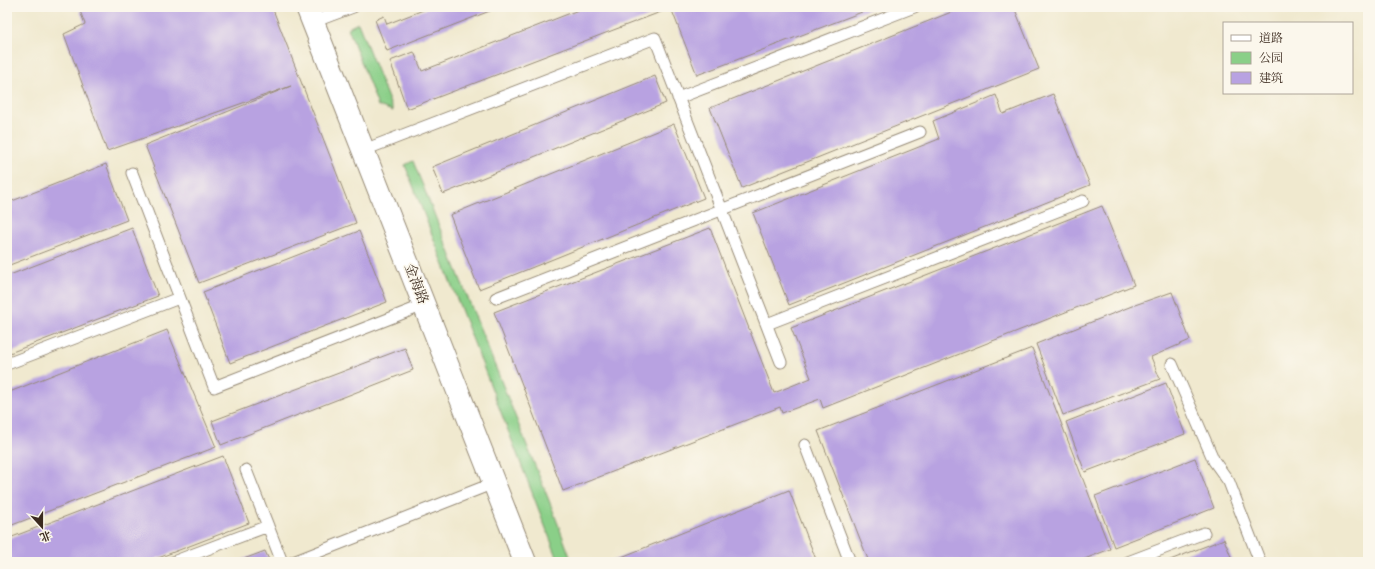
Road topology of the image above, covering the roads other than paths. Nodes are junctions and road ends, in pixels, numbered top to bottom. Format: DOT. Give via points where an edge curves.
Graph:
graph roads {
  1 [pos="353,7"];
  2 [pos="914,7"];
  3 [pos="310,15"];
  4 [pos="678,98"];
  5 [pos="920,132"];
  6 [pos="364,150"];
  7 [pos="132,173"];
  8 [pos="1082,201"];
  9 [pos="722,209"];
  10 [pos="179,298"];
  11 [pos="496,298"];
  12 [pos="424,305"];
  13 [pos="767,324"];
  14 [pos="781,362"];
  15 [pos="7,364"];
  16 [pos="1172,364"];
  17 [pos="805,445"];
  18 [pos="246,470"];
  19 [pos="494,483"];
  20 [pos="268,526"];
  21 [pos="1204,533"];
  22 [pos="173,562"];
  23 [pos="282,562"];
  24 [pos="292,562"];
  25 [pos="525,562"];
  26 [pos="850,562"];
  27 [pos="1128,562"];
  28 [pos="1260,562"];
  1 -- 3 [label="lane"];
  2 -- 4 [label="lane"];
  3 -- 6 [label="street, 金海路"];
  4 -- 6 [label="lane" via="655,38"];
  4 -- 9 [label="lane"];
  5 -- 9 [label="lane"];
  6 -- 12 [label="street, 金海路"];
  7 -- 10 [label="lane"];
  8 -- 13 [label="lane"];
  9 -- 11 [label="lane"];
  9 -- 13 [label="lane"];
  10 -- 12 [label="lane" via="214,386"];
  10 -- 15 [label="lane"];
  12 -- 19 [label="street, 金海路"];
  13 -- 14 [label="lane"];
  16 -- 28 [label="lane" via="1214,461 1229,482"];
  17 -- 26 [label="lane"];
  18 -- 20 [label="lane"];
  19 -- 24 [label="lane"];
  19 -- 25 [label="street, 金海路"];
  20 -- 22 [label="lane"];
  20 -- 23 [label="lane"];
  21 -- 27 [label="lane"];
}
